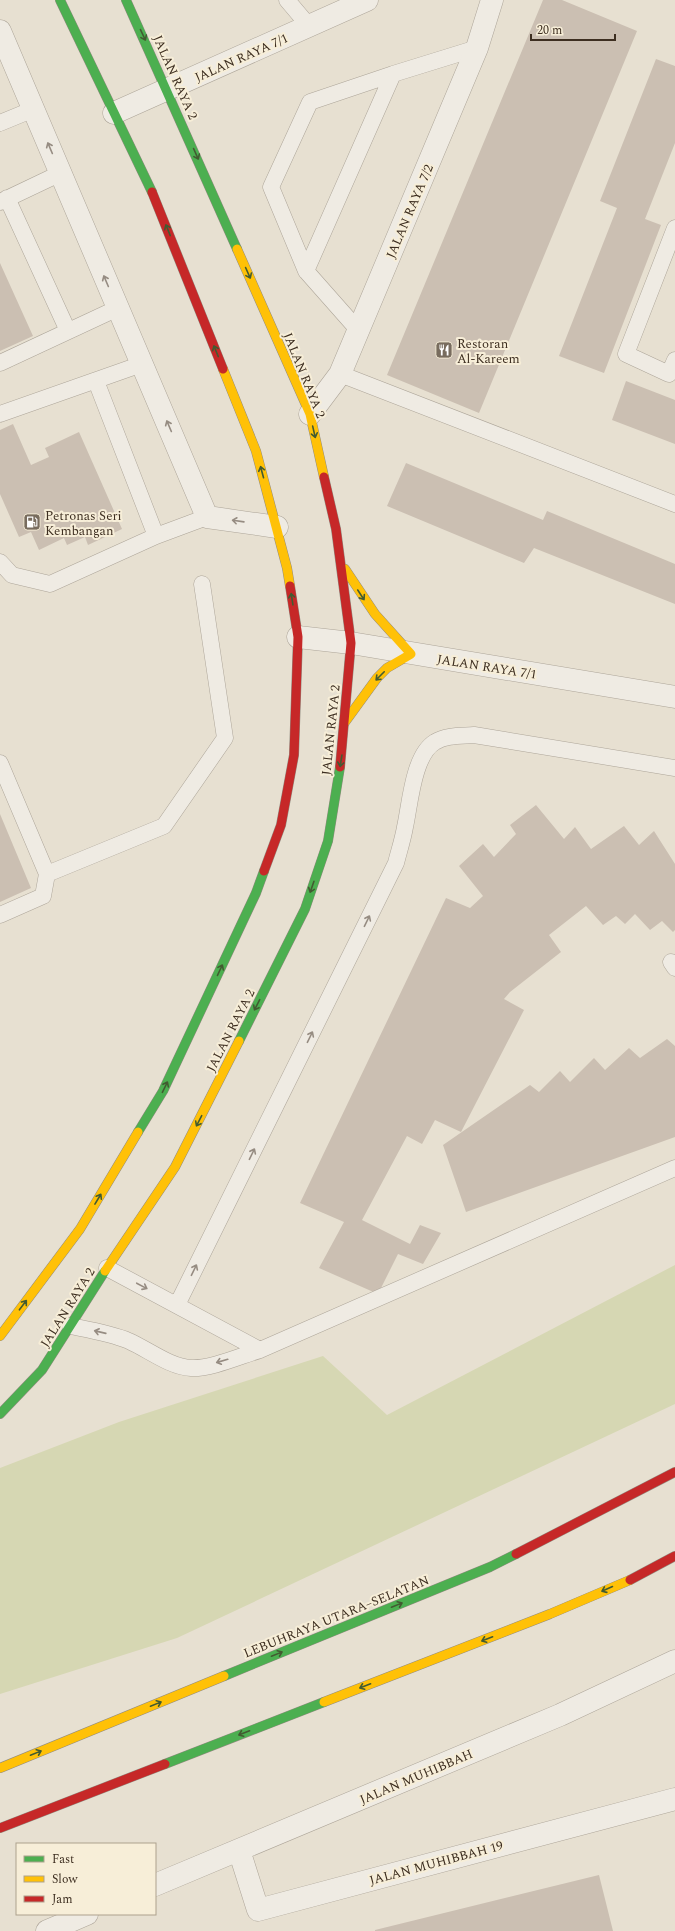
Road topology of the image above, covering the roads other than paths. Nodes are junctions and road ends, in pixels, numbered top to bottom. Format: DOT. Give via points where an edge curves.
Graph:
graph roads {
  1 [pos="60,0"];
  2 [pos="126,0"];
  3 [pos="287,0"];
  4 [pos="368,0"];
  5 [pos="492,0"];
  6 [pos="309,26"];
  7 [pos="0,31"];
  8 [pos="477,48"];
  9 [pos="393,74"];
  10 [pos="167,89"];
  11 [pos="34,109"];
  12 [pos="114,113"];
  13 [pos="0,124"];
  14 [pos="61,173"];
  15 [pos="4,200"];
  16 [pos="675,228"];
  17 [pos="306,271"];
  18 [pos="118,308"];
  19 [pos="68,331"];
  20 [pos="359,331"];
  21 [pos="675,360"];
  22 [pos="0,363"];
  23 [pos="142,364"];
  24 [pos="340,374"];
  25 [pos="96,381"];
  26 [pos="0,414"];
  27 [pos="310,414"];
  28 [pos="675,504"];
  29 [pos="207,517"];
  30 [pos="277,527"];
  31 [pos="156,536"];
  32 [pos="341,561"];
  33 [pos="0,562"];
  34 [pos="202,584"];
  35 [pos="298,637"];
  36 [pos="351,643"];
  37 [pos="411,654"];
  38 [pos="675,697"];
  39 [pos="345,722"];
  40 [pos="0,763"];
  41 [pos="675,768"];
  42 [pos="47,874"];
  43 [pos="0,915"];
  44 [pos="675,1168"];
  45 [pos="107,1268"];
  46 [pos="177,1305"];
  47 [pos="70,1326"];
  48 [pos="0,1336"];
  49 [pos="260,1350"];
  50 [pos="0,1414"];
  51 [pos="675,1472"];
  52 [pos="675,1556"];
  53 [pos="675,1562"];
  54 [pos="643,1574"];
  55 [pos="675,1661"];
  56 [pos="0,1768"];
  57 [pos="675,1798"];
  58 [pos="0,1828"];
  59 [pos="239,1850"];
  60 [pos="156,1885"];
  61 [pos="85,1915"];
  62 [pos="47,1931"];
  1 -- 12 [label="main road"];
  2 -- 10 [label="main road, JALAN RAYA 2, one-way"];
  3 -- 6 [label="lane"];
  4 -- 6 [label="street, JALAN RAYA 7/1"];
  5 -- 8 [label="street, JALAN RAYA 7/2"];
  6 -- 10 [label="street, JALAN RAYA 7/1"];
  7 -- 11 [label="street"];
  8 -- 9 [label="lane"];
  8 -- 20 [label="street, JALAN RAYA 7/2"];
  9 -- 17 [label="lane"];
  9 -- 17 [label="lane" via="310,102 271,187"];
  10 -- 12 [label="street, JALAN RAYA 7/1"];
  10 -- 27 [label="main road, JALAN RAYA 2, one-way"];
  11 -- 13 [label="lane"];
  14 -- 11 [label="street, one-way"];
  30 -- 12 [label="main road, one-way" via="256,451 152,189"];
  14 -- 15 [label="lane"];
  18 -- 14 [label="street, one-way"];
  15 -- 19 [label="lane"];
  16 -- 21 [label="lane" via="626,354 669,374"];
  17 -- 20 [label="lane"];
  18 -- 19 [label="lane"];
  18 -- 23 [label="street"];
  19 -- 22 [label="lane"];
  20 -- 24 [label="street, JALAN RAYA 7/2"];
  23 -- 25 [label="lane"];
  29 -- 23 [label="street, one-way"];
  24 -- 27 [label="street, JALAN RAYA 7/2"];
  24 -- 28 [label="lane"];
  25 -- 26 [label="lane"];
  25 -- 31 [label="lane"];
  27 -- 32 [label="main road, JALAN RAYA 2, one-way"];
  30 -- 29 [label="street, one-way"];
  29 -- 31 [label="lane"];
  35 -- 30 [label="main road, one-way" via="287,568"];
  31 -- 33 [label="lane" via="50,584 12,575"];
  32 -- 36 [label="main road, JALAN RAYA 2"];
  32 -- 37 [label="main road, one-way" via="361,596 385,627"];
  34 -- 42 [label="lane" via="225,738 164,826"];
  35 -- 36 [label="street, JALAN RAYA 7/1"];
  48 -- 35 [label="main road, one-way" via="80,1229 163,1091 256,893 281,826 294,755"];
  36 -- 37 [label="street, JALAN RAYA 7/1"];
  36 -- 39 [label="main road, JALAN RAYA 2"];
  37 -- 38 [label="street, JALAN RAYA 7/1"];
  37 -- 39 [label="main road, one-way" via="387,668 377,678"];
  39 -- 45 [label="main road, JALAN RAYA 2, one-way" via="328,841 304,909 176,1167"];
  40 -- 42 [label="lane"];
  46 -- 41 [label="lane, one-way" via="396,863 406,827 413,786 423,755 434,742 453,736 474,735"];
  42 -- 43 [label="lane" via="43,896"];
  44 -- 49 [label="lane"];
  45 -- 46 [label="lane, one-way"];
  45 -- 47 [label="main road, JALAN RAYA 2"];
  46 -- 49 [label="lane"];
  49 -- 47 [label="lane, one-way" via="208,1366 191,1368 170,1362 127,1340"];
  47 -- 50 [label="main road, JALAN RAYA 2" via="42,1370"];
  56 -- 51 [label="main road, LEBUHRAYA UTARA–SELATAN, one-way" via="490,1567"];
  52 -- 54 [label="main road"];
  53 -- 54 [label="lane"];
  54 -- 58 [label="main road, one-way" via="550,1614"];
  55 -- 59 [label="street, JALAN MUHIBBAH" via="560,1715"];
  57 -- 59 [label="street, JALAN MUHIBBAH 19" via="258,1910"];
  59 -- 60 [label="street, JALAN MUHIBBAH"];
  61 -- 62 [label="street"];
}
